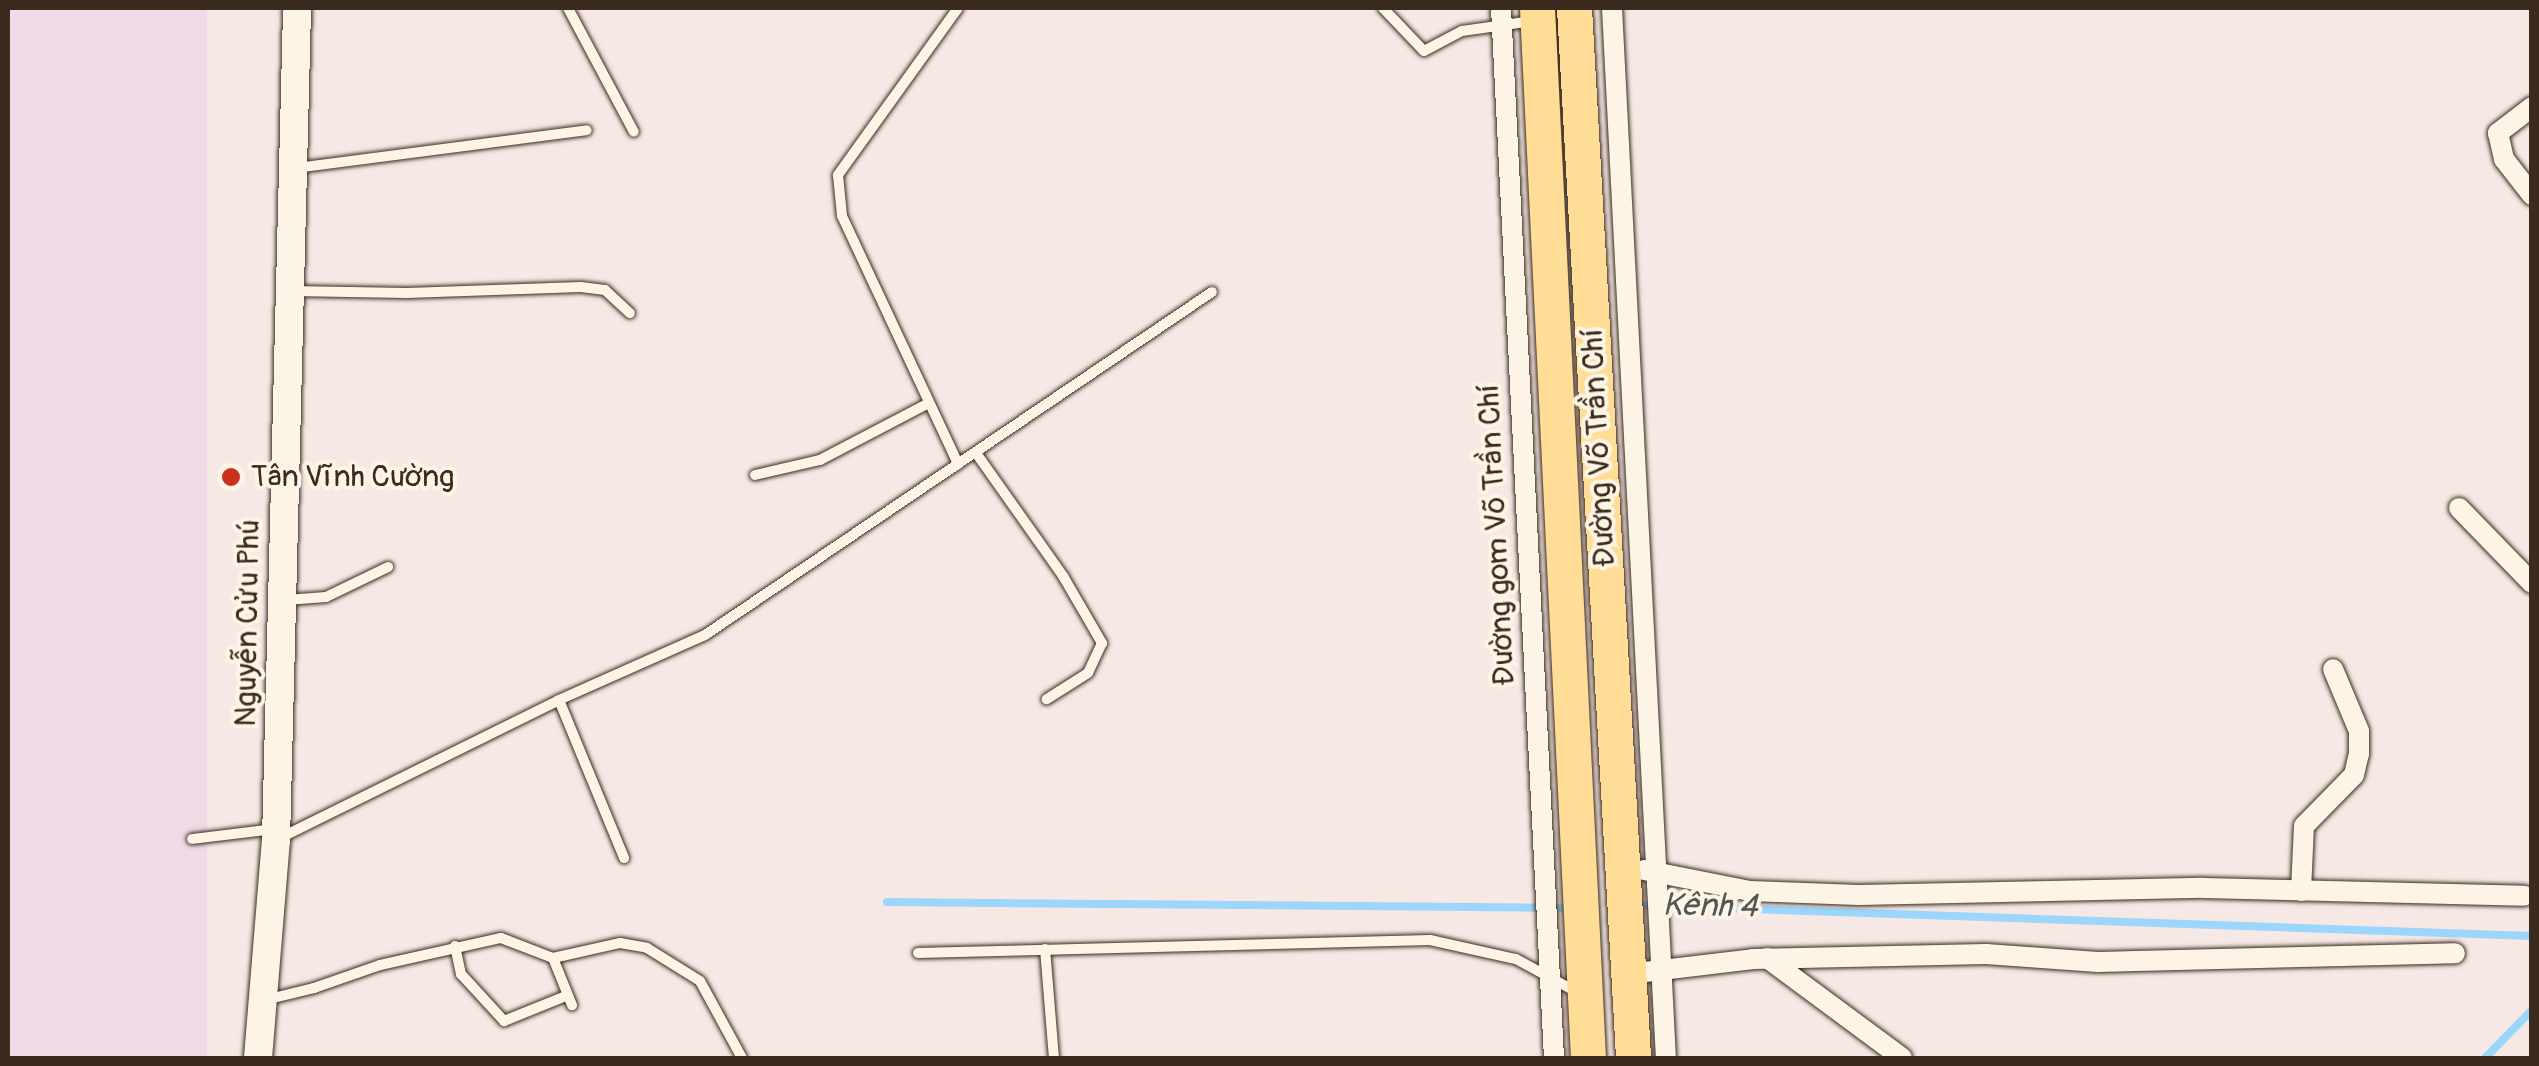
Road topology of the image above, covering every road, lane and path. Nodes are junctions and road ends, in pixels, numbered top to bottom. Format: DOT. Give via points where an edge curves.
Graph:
graph roads {
  1 [pos="296,8"];
  2 [pos="568,8"];
  3 [pos="958,8"];
  4 [pos="1382,8"];
  5 [pos="1574,8"];
  6 [pos="1612,8"];
  7 [pos="1537,14"];
  8 [pos="1501,16"];
  9 [pos="2532,107"];
  10 [pos="588,130"];
  11 [pos="634,132"];
  12 [pos="292,168"];
  13 [pos="2532,194"];
  14 [pos="289,290"];
  15 [pos="1212,292"];
  16 [pos="630,313"];
  17 [pos="927,404"];
  18 [pos="976,452"];
  19 [pos="958,464"];
  20 [pos="754,475"];
  21 [pos="2460,508"];
  22 [pos="388,567"];
  23 [pos="2532,583"];
  24 [pos="280,600"];
  25 [pos="2333,669"];
  26 [pos="1047,699"];
  27 [pos="559,700"];
  28 [pos="276,834"];
  29 [pos="192,839"];
  30 [pos="624,858"];
  31 [pos="1634,877"];
  32 [pos="2301,892"];
  33 [pos="2529,898"];
  34 [pos="455,946"];
  35 [pos="1045,949"];
  36 [pos="918,952"];
  37 [pos="2455,952"];
  38 [pos="554,958"];
  39 [pos="1767,958"];
  40 [pos="1639,966"];
  41 [pos="1550,977"];
  42 [pos="1585,996"];
  43 [pos="259,1001"];
  44 [pos="258,1058"];
  45 [pos="742,1058"];
  46 [pos="1054,1058"];
  47 [pos="1554,1058"];
  48 [pos="1588,1058"];
  49 [pos="1633,1058"];
  50 [pos="1666,1058"];
  51 [pos="1902,1058"];
  1 -- 12 [label="main road, Nguyễn Cửu Phú"];
  2 -- 11 [label="lane"];
  3 -- 17 [label="lane" via="838,175 842,216"];
  4 -- 8 [label="lane" via="1424,51"];
  5 -- 31 [label="highway, Đường Võ Trần Chí"];
  6 -- 31 [label="street"];
  7 -- 8 [label="lane"];
  7 -- 42 [label="highway, Đường Võ Trần Chí"];
  8 -- 41 [label="street, Đường gom Võ Trần Chí"];
  9 -- 13 [label="street" via="2498,133 2504,159"];
  10 -- 12 [label="lane"];
  12 -- 14 [label="main road, Nguyễn Cửu Phú"];
  14 -- 16 [label="lane" via="581,286 605,290"];
  14 -- 24 [label="main road, Nguyễn Cửu Phú"];
  15 -- 18 [label="lane"];
  17 -- 19 [label="lane"];
  17 -- 20 [label="lane" via="820,460"];
  18 -- 19 [label="lane"];
  18 -- 26 [label="lane" via="1102,644 1088,672"];
  19 -- 27 [label="lane" via="706,636"];
  21 -- 23 [label="street"];
  22 -- 24 [label="lane" via="326,598"];
  24 -- 28 [label="main road, Nguyễn Cửu Phú"];
  25 -- 32 [label="street" via="2359,731 2360,754 2354,775 2307,820"];
  27 -- 28 [label="lane"];
  27 -- 30 [label="lane"];
  28 -- 29 [label="lane"];
  28 -- 43 [label="main road, Nguyễn Cửu Phú"];
  31 -- 32 [label="street" via="1822,894"];
  31 -- 40 [label="highway, Đường Võ Trần Chí"];
  32 -- 33 [label="street"];
  34 -- 38 [label="lane" via="501,938"];
  34 -- 38 [label="lane" via="460,974 504,1021 569,1001"];
  34 -- 43 [label="lane"];
  35 -- 36 [label="lane"];
  35 -- 41 [label="lane" via="1430,940 1516,959"];
  35 -- 46 [label="lane"];
  37 -- 39 [label="street" via="2098,962 1986,954"];
  38 -- 45 [label="lane" via="620,943 647,948 700,980"];
  39 -- 40 [label="street"];
  39 -- 51 [label="street"];
  40 -- 49 [label="highway"];
  40 -- 50 [label="street"];
  41 -- 42 [label="lane"];
  41 -- 47 [label="street, Đường gom Võ Trần Chí"];
  42 -- 48 [label="highway"];
  43 -- 44 [label="main road, Nguyễn Cửu Phú"];
}
